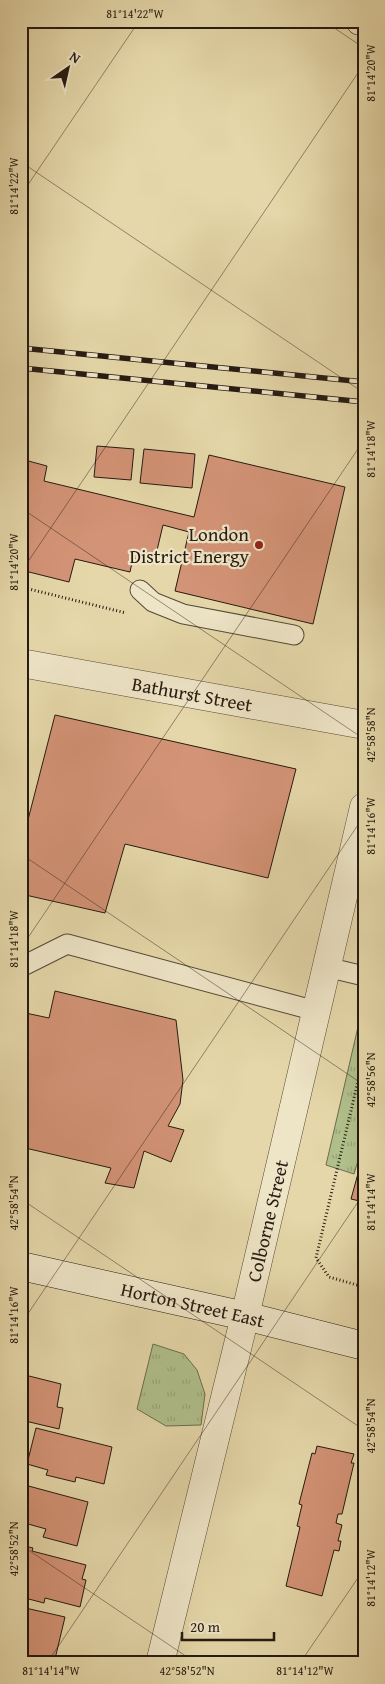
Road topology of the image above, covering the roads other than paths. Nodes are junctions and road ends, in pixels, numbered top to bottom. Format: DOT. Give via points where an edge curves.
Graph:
graph roads {
  1 [pos="140,590"];
  2 [pos="294,635"];
  3 [pos="21,663"];
  4 [pos="364,725"];
  5 [pos="364,807"];
  6 [pos="326,966"];
  7 [pos="21,967"];
  8 [pos="364,976"];
  9 [pos="316,1011"];
  10 [pos="21,1266"];
  11 [pos="245,1316"];
  12 [pos="364,1346"];
  13 [pos="160,1663"];
  1 -- 2 [label="lane" via="153,602 184,614"];
  3 -- 4 [label="street, Bathurst Street"];
  5 -- 6 [label="street, Colborne Street"];
  6 -- 8 [label="lane"];
  6 -- 9 [label="street, Colborne Street"];
  7 -- 9 [label="lane" via="67,944"];
  9 -- 11 [label="street, Colborne Street"];
  10 -- 11 [label="street, Horton Street East"];
  11 -- 12 [label="street, Horton Street East"];
  11 -- 13 [label="street, Colborne Street"];
}
